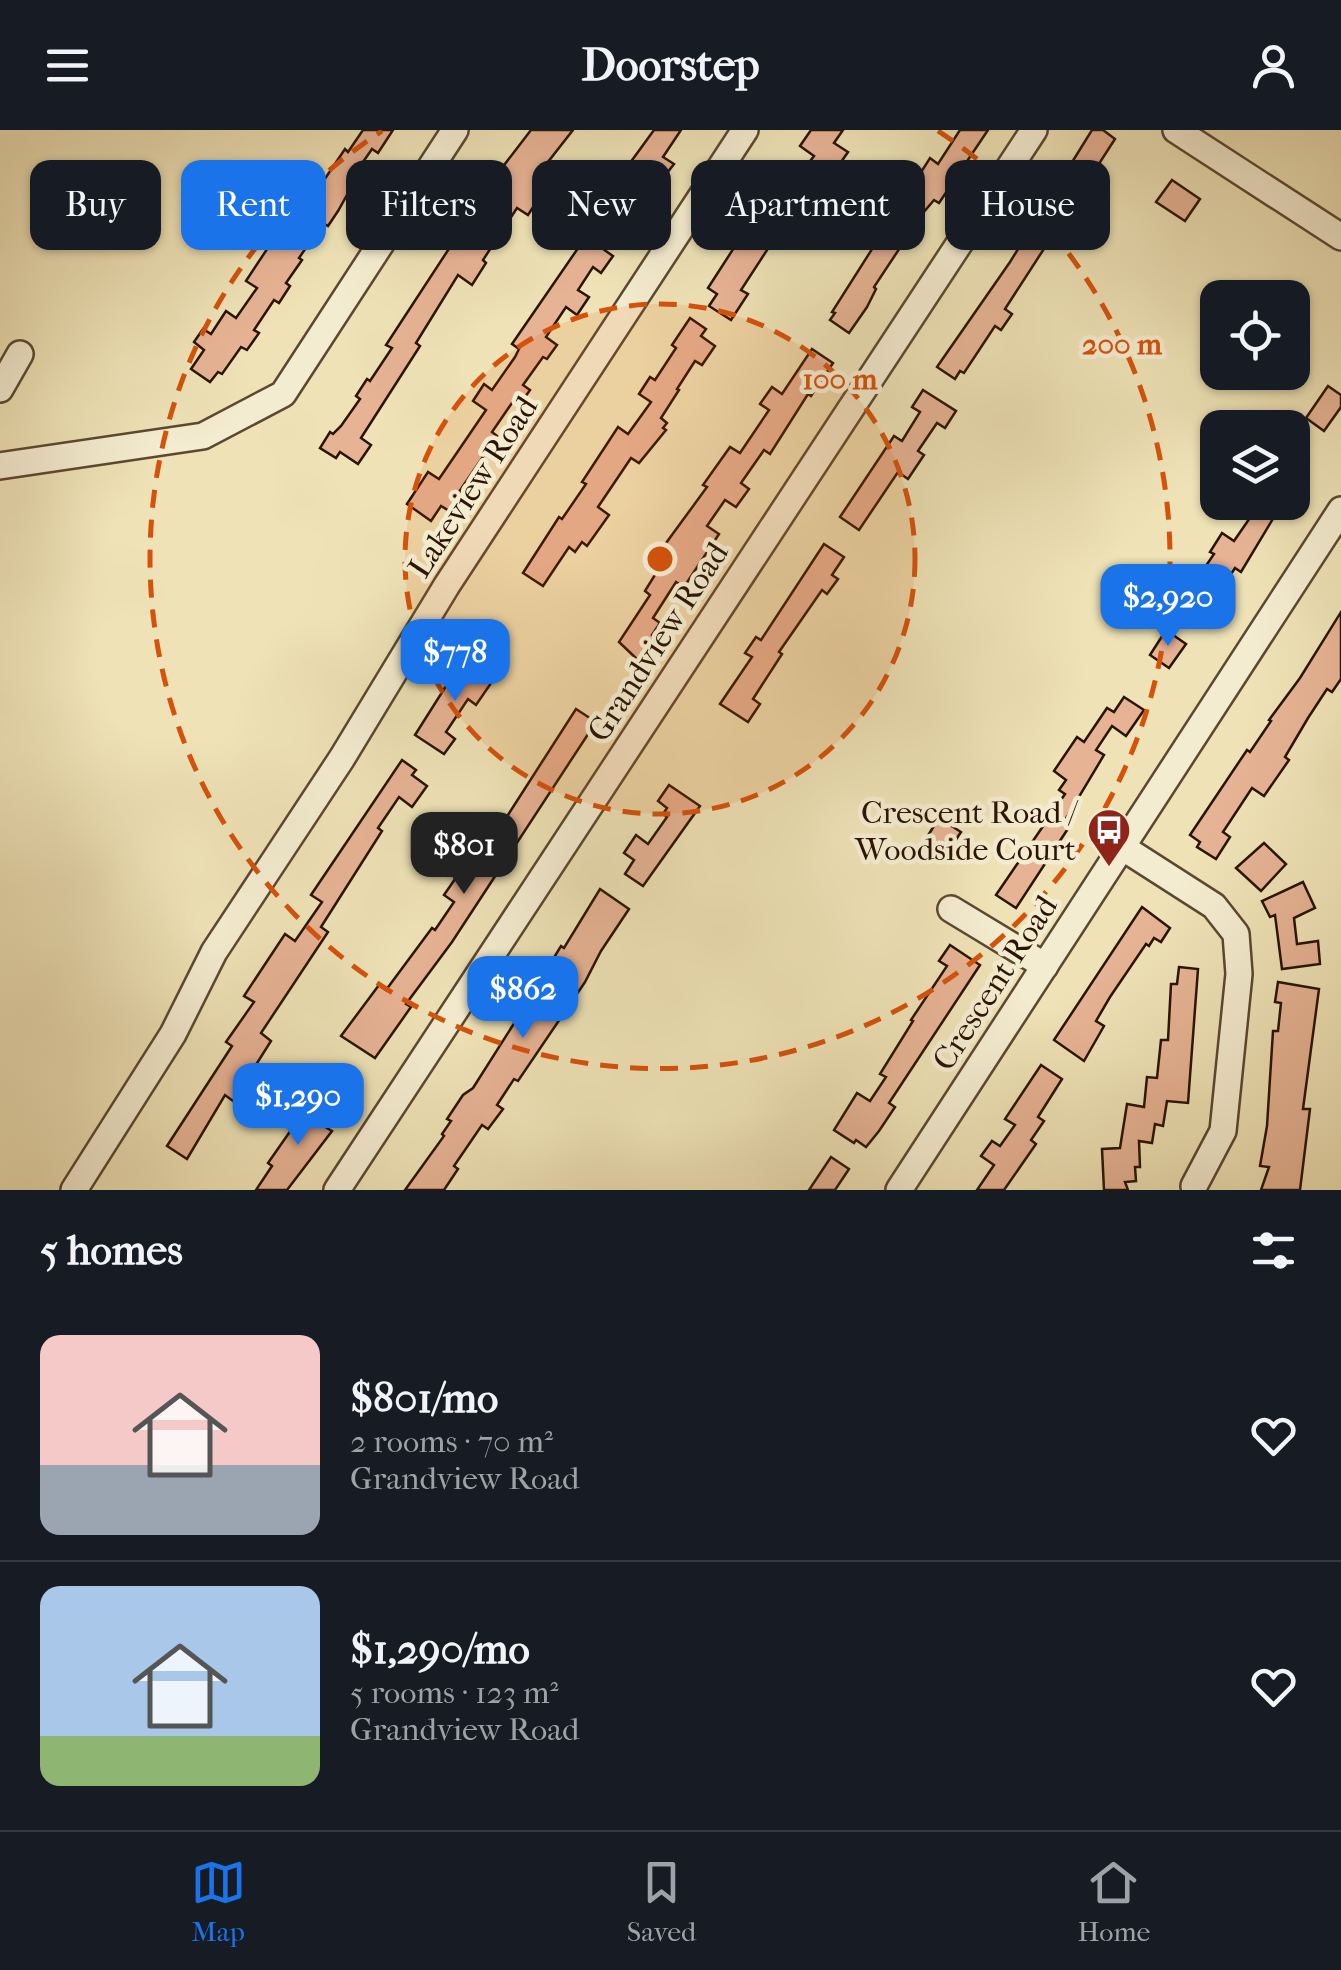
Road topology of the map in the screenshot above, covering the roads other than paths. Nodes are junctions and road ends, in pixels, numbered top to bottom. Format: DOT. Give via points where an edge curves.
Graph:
graph roads {
  1 [pos="455,130"];
  2 [pos="745,130"];
  3 [pos="1034,130"];
  4 [pos="1176,130"];
  5 [pos="1341,236"];
  6 [pos="20,354"];
  7 [pos="0,389"];
  8 [pos="0,466"];
  9 [pos="1341,510"];
  10 [pos="1122,847"];
  11 [pos="951,910"];
  12 [pos="1045,966"];
  13 [pos="1194,1186"];
  14 [pos="74,1190"];
  15 [pos="337,1190"];
  16 [pos="900,1190"];
  1 -- 8 [label="street" via="283,394 202,436"];
  2 -- 14 [label="street, Lakeview Road" via="214,952 174,1034"];
  3 -- 15 [label="street, Grandview Road"];
  4 -- 5 [label="street"];
  6 -- 7 [label="street"];
  9 -- 10 [label="street, Crescent Road"];
  10 -- 12 [label="street, Crescent Road"];
  10 -- 13 [label="street" via="1214,906 1236,934 1239,974 1224,1131"];
  11 -- 12 [label="street"];
  12 -- 16 [label="street, Crescent Road"];
}
